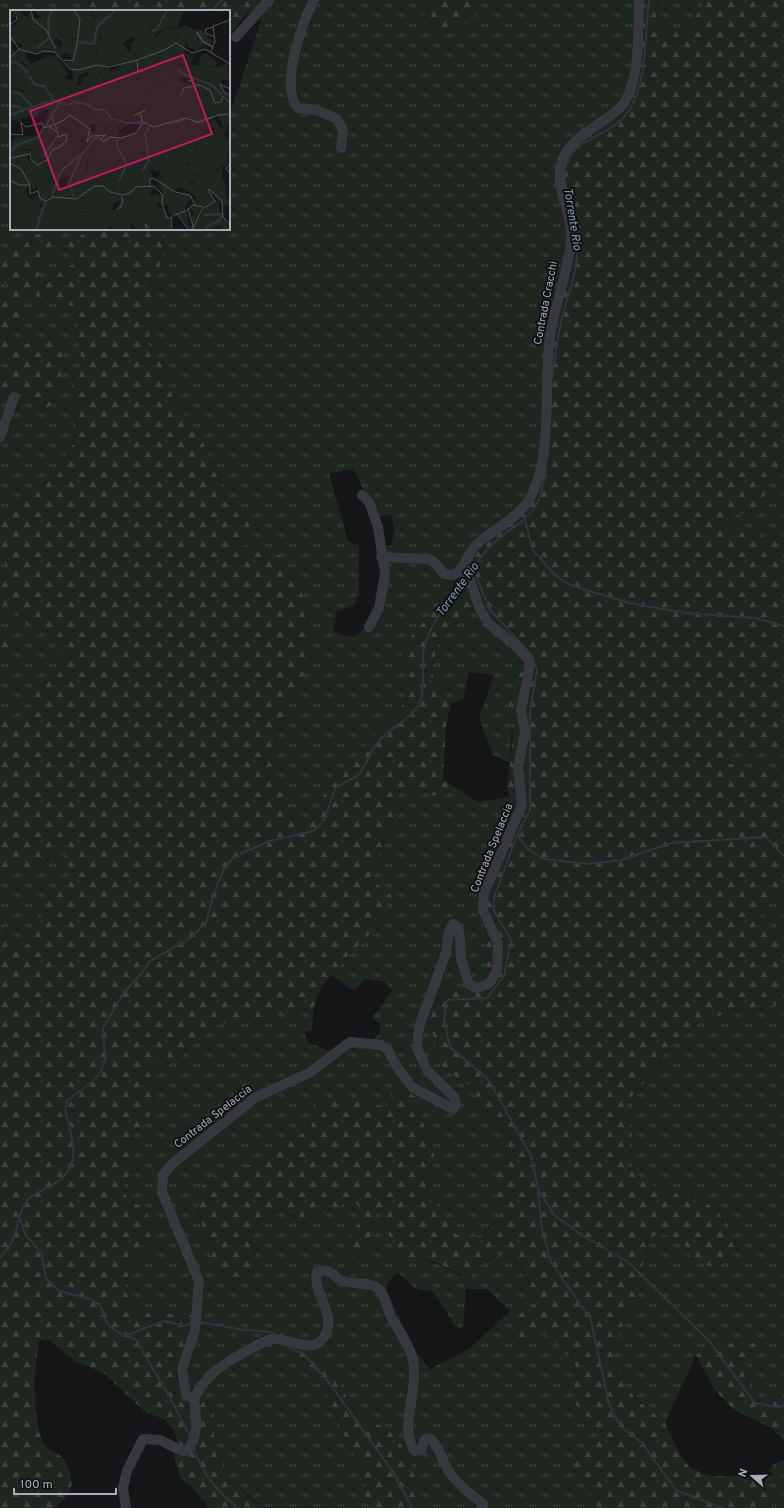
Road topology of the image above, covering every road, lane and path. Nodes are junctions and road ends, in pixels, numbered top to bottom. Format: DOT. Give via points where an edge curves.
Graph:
graph roads {
  1 [pos="269,0"];
  2 [pos="314,0"];
  3 [pos="639,0"];
  4 [pos="236,37"];
  5 [pos="341,148"];
  6 [pos="14,396"];
  7 [pos="0,437"];
  8 [pos="362,495"];
  9 [pos="381,557"];
  10 [pos="466,573"];
  11 [pos="369,627"];
  12 [pos="194,1398"];
  13 [pos="126,1508"];
  14 [pos="482,1508"];
  1 -- 4 [label="street"];
  2 -- 5 [label="street" via="297,39 291,82 292,102 298,108 316,110 337,119 343,131"];
  3 -- 10 [label="street, Contrada Cracchi" via="634,74 630,94 620,108 580,138 562,160 559,182 568,214 571,240 550,337 545,444 536,487 519,512 468,553"];
  6 -- 7 [label="street"];
  8 -- 9 [label="street" via="369,502 378,528"];
  9 -- 10 [label="street" via="429,559 448,576"];
  9 -- 11 [label="street" via="385,573 384,587 379,608"];
  10 -- 12 [label="street, Contrada Spelaccia" via="479,607 488,622 529,660 529,670 521,710 525,733 518,768 522,805 484,893 483,910 498,943 497,971 489,984 476,988 469,984 461,959 458,927 453,924 449,932 446,953 419,1026 417,1048 427,1070 454,1097 456,1104 453,1109 412,1087 388,1050 381,1045 350,1042 310,1073 256,1097 172,1164 163,1175 162,1192 199,1281 197,1319 182,1369 186,1396"];
  12 -- 13 [label="street" via="195,1439 188,1450 182,1452 160,1440 143,1439 127,1471 123,1488"];
  12 -- 14 [label="street" via="214,1372 240,1355 273,1339 301,1345 312,1345 322,1340 328,1329 328,1314 315,1280 317,1272 329,1271 343,1281 373,1285 381,1290 413,1360 415,1375 410,1407 410,1444 414,1451 421,1450 424,1441 430,1438 448,1470 467,1492 483,1504"];
}
